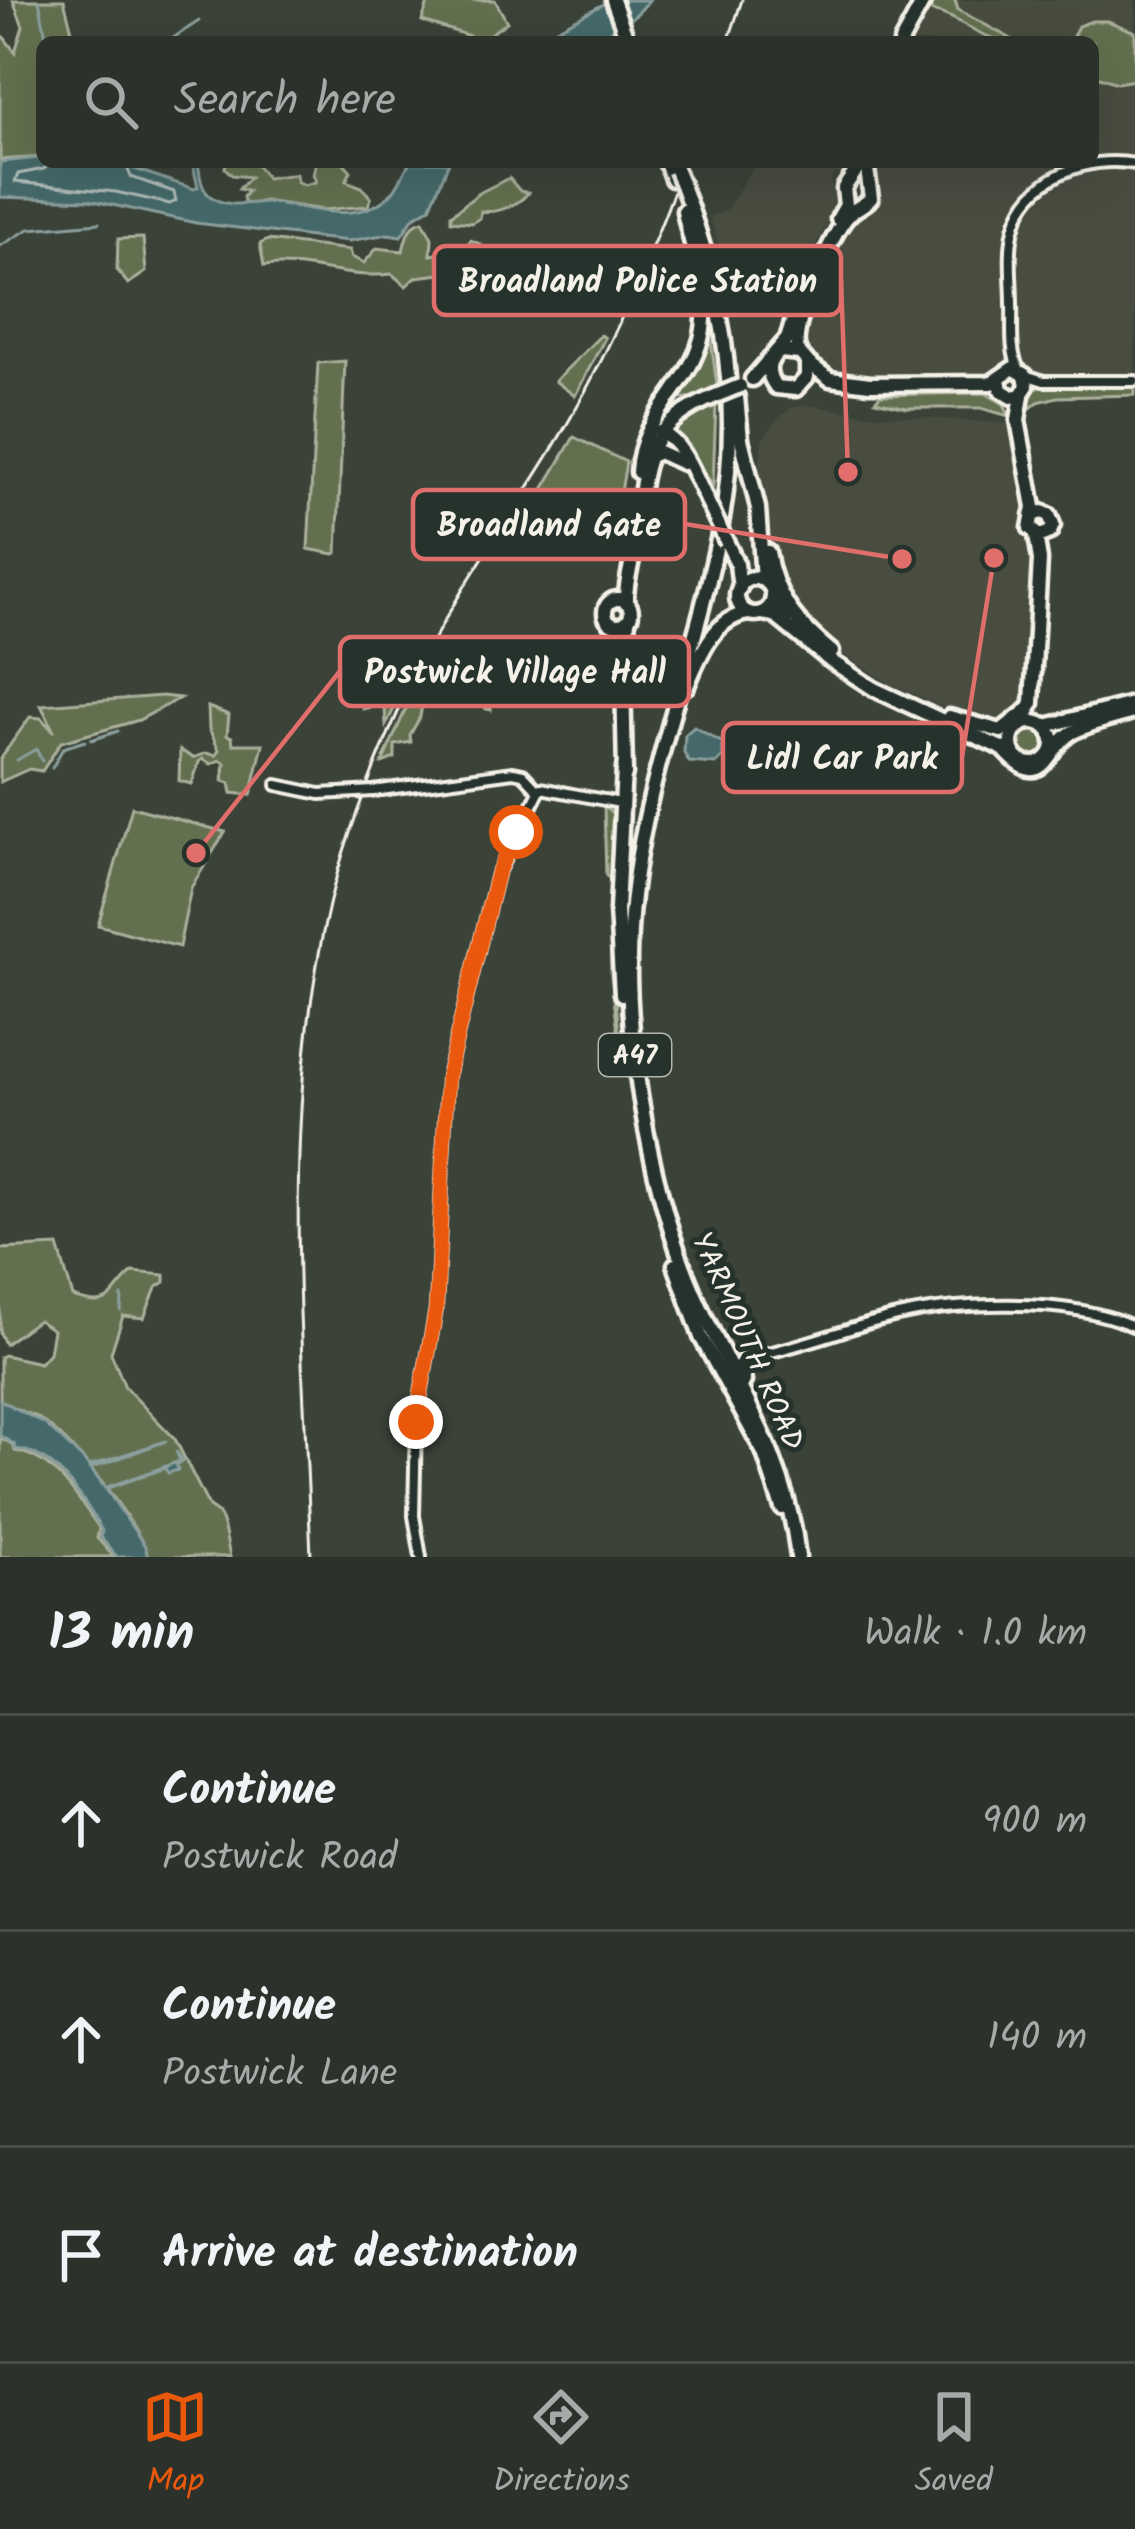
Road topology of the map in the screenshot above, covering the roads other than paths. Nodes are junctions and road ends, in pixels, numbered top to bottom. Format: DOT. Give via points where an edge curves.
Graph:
graph roads {
  1 [pos="609,0"];
  2 [pos="924,0"];
  3 [pos="623,36"];
  4 [pos="904,36"];
  5 [pos="1099,163"];
  6 [pos="1135,164"];
  7 [pos="863,168"];
  8 [pos="1081,168"];
  9 [pos="674,175"];
  10 [pos="860,179"];
  11 [pos="852,204"];
  12 [pos="684,211"];
  13 [pos="714,284"];
  14 [pos="800,302"];
  15 [pos="782,351"];
  16 [pos="803,357"];
  17 [pos="769,368"];
  18 [pos="748,381"];
  19 [pos="1135,381"];
  20 [pos="805,382"];
  21 [pos="1014,383"];
  22 [pos="775,385"];
  23 [pos="672,390"];
  24 [pos="700,403"];
  25 [pos="677,409"];
  26 [pos="660,429"];
  27 [pos="648,457"];
  28 [pos="746,457"];
  29 [pos="679,458"];
  30 [pos="699,485"];
  31 [pos="1039,514"];
  32 [pos="638,515"];
  33 [pos="1042,534"];
  34 [pos="751,582"];
  35 [pos="773,599"];
  36 [pos="620,601"];
  37 [pos="755,613"];
  38 [pos="622,622"];
  39 [pos="1036,639"];
  40 [pos="842,660"];
  41 [pos="1032,703"];
  42 [pos="1135,708"];
  43 [pos="946,716"];
  44 [pos="1044,725"];
  45 [pos="1018,728"];
  46 [pos="973,736"];
  47 [pos="1054,744"];
  48 [pos="1014,754"];
  49 [pos="277,785"];
  50 [pos="652,790"];
  51 [pos="539,791"];
  52 [pos="614,800"];
  53 [pos="623,999"];
  54 [pos="1135,1327"];
  55 [pos="724,1353"];
  56 [pos="748,1357"];
  57 [pos="753,1407"];
  58 [pos="421,1557"];
  59 [pos="794,1557"];
  1 -- 3 [label="highway"];
  2 -- 4 [label="highway"];
  5 -- 6 [label="street"];
  7 -- 10 [label="highway"];
  8 -- 21 [label="street" via="1048,180 1022,209 1012,247"];
  9 -- 12 [label="highway, A47"];
  9 -- 13 [label="highway, A47"];
  10 -- 11 [label="highway" via="844,188"];
  10 -- 11 [label="highway" via="872,199"];
  11 -- 14 [label="highway" via="812,266"];
  11 -- 16 [label="highway" via="815,276 798,335"];
  12 -- 23 [label="highway, A47" via="704,321 697,352"];
  12 -- 53 [label="highway, A47" via="715,328 721,469 705,565 638,819 624,911"];
  13 -- 28 [label="highway, A47"];
  13 -- 50 [label="highway, A47" via="730,396 725,496"];
  14 -- 15 [label="highway"];
  14 -- 18 [label="highway" via="787,339"];
  15 -- 16 [label="highway"];
  15 -- 17 [label="highway"];
  16 -- 20 [label="highway"];
  16 -- 21 [label="highway" via="826,377 856,383"];
  17 -- 18 [label="highway"];
  17 -- 22 [label="highway"];
  18 -- 22 [label="highway"];
  18 -- 24 [label="highway, bridge"];
  19 -- 21 [label="street"];
  20 -- 21 [label="highway" via="858,391"];
  20 -- 22 [label="highway" via="791,390"];
  21 -- 31 [label="highway"];
  23 -- 25 [label="highway"];
  23 -- 26 [label="highway"];
  24 -- 25 [label="highway"];
  24 -- 26 [label="highway"];
  25 -- 26 [label="highway"];
  26 -- 27 [label="highway"];
  26 -- 29 [label="highway"];
  26 -- 30 [label="highway"];
  26 -- 32 [label="highway" via="646,442 638,472"];
  27 -- 29 [label="highway"];
  27 -- 32 [label="highway"];
  28 -- 34 [label="highway, A47" via="758,508"];
  28 -- 40 [label="highway, A47" via="772,577 793,618"];
  29 -- 30 [label="highway"];
  30 -- 34 [label="highway, bridge"];
  31 -- 33 [label="highway" via="1029,524"];
  31 -- 33 [label="highway" via="1053,525"];
  32 -- 36 [label="highway"];
  33 -- 39 [label="highway"];
  34 -- 35 [label="highway" via="771,587"];
  34 -- 37 [label="highway" via="738,602"];
  35 -- 37 [label="highway"];
  35 -- 40 [label="highway" via="783,616"];
  36 -- 38 [label="highway" via="631,612"];
  36 -- 38 [label="highway" via="605,613"];
  37 -- 46 [label="highway" via="774,615 874,689"];
  37 -- 50 [label="highway, A47" via="727,620 703,652"];
  38 -- 52 [label="highway" via="625,797"];
  39 -- 41 [label="highway"];
  39 -- 43 [label="highway" via="1028,709 1006,730"];
  40 -- 43 [label="highway"];
  41 -- 44 [label="highway"];
  41 -- 45 [label="highway"];
  42 -- 44 [label="highway"];
  42 -- 46 [label="highway" via="1074,731 1036,768"];
  42 -- 47 [label="highway" via="1068,729"];
  43 -- 45 [label="highway" via="993,736"];
  44 -- 45 [label="highway"];
  44 -- 47 [label="highway"];
  45 -- 48 [label="highway"];
  46 -- 48 [label="highway"];
  47 -- 48 [label="highway" via="1037,764"];
  49 -- 51 [label="street, bridge" via="357,792 514,772"];
  50 -- 55 [label="highway, YARMOUTH ROAD / A47" via="631,907 632,1038 672,1228"];
  51 -- 52 [label="street"];
  51 -- 58 [label="street" via="497,874 447,1077 431,1341 416,1422"];
  52 -- 53 [label="highway, A47"];
  53 -- 59 [label="highway, YARMOUTH ROAD / A47" via="633,1089 670,1249 712,1362 764,1453"];
  54 -- 56 [label="street" via="1081,1310 950,1308"];
  55 -- 56 [label="highway"];
  55 -- 57 [label="highway, YARMOUTH ROAD / A47"];
  56 -- 57 [label="highway, A47" via="740,1374"];
  57 -- 59 [label="highway, YARMOUTH ROAD / A47" via="787,1492"];
}
